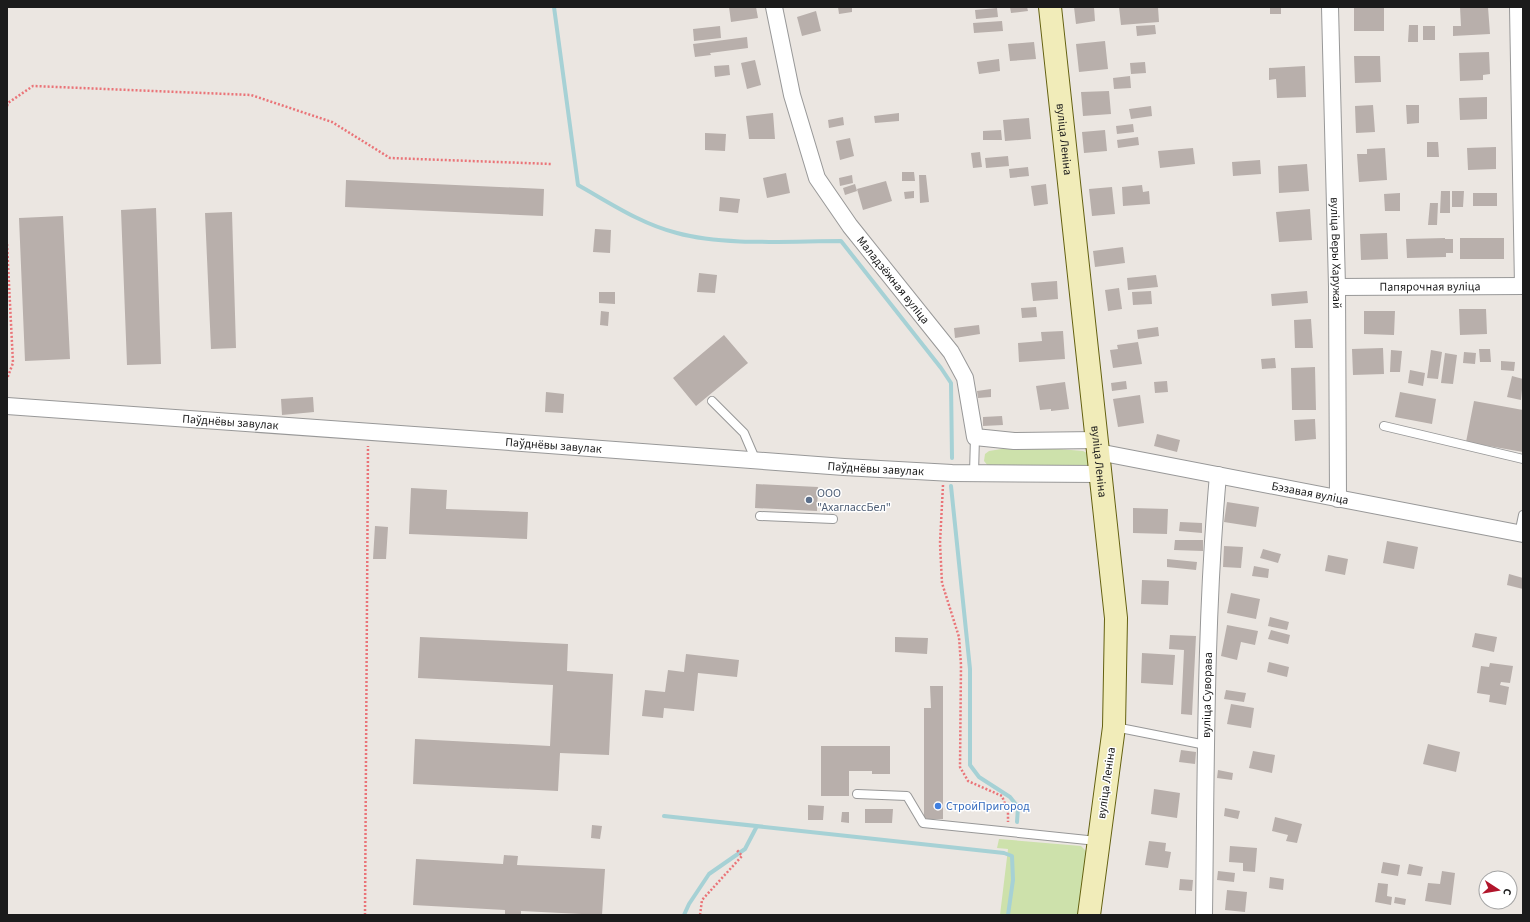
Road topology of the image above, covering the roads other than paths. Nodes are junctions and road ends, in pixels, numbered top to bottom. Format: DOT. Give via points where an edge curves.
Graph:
graph roads {
  1 [pos="774,7"];
  2 [pos="1050,7"];
  3 [pos="1330,7"];
  4 [pos="1518,7"];
  5 [pos="1523,286"];
  6 [pos="1337,287"];
  7 [pos="712,401"];
  8 [pos="7,406"];
  9 [pos="1384,426"];
  10 [pos="975,437"];
  11 [pos="1097,446"];
  12 [pos="1523,459"];
  13 [pos="756,461"];
  14 [pos="974,473"];
  15 [pos="1100,474"];
  16 [pos="1218,475"];
  17 [pos="1338,499"];
  18 [pos="1523,515"];
  19 [pos="760,516"];
  20 [pos="833,519"];
  21 [pos="1521,534"];
  22 [pos="1114,727"];
  23 [pos="1206,745"];
  24 [pos="857,794"];
  25 [pos="1098,841"];
  26 [pos="1089,915"];
  27 [pos="1204,915"];
  1 -- 10 [label="street, Маладзёжная вуліца" via="792,95 817,178 850,226 951,352 965,378"];
  2 -- 11 [label="street, вуліца Леніна"];
  3 -- 6 [label="street, вуліца Веры Харужай"];
  4 -- 5 [label="street"];
  5 -- 6 [label="street, Папярочная вуліца"];
  6 -- 17 [label="street, вуліца Веры Харужай"];
  7 -- 13 [label="lane" via="744,433"];
  8 -- 13 [label="street, Паўднёвы завулак"];
  9 -- 12 [label="lane"];
  10 -- 11 [label="street"];
  10 -- 14 [label="lane"];
  11 -- 15 [label="street, вуліца Леніна"];
  11 -- 16 [label="street, Бэзавая вуліца"];
  13 -- 14 [label="street, Паўднёвы завулак"];
  14 -- 15 [label="street, Паўднёвы завулак"];
  15 -- 22 [label="street, вуліца Леніна" via="1116,618"];
  16 -- 17 [label="street, Бэзавая вуліца"];
  16 -- 23 [label="street, вуліца Суворава" via="1212,547"];
  17 -- 21 [label="street, Бэзавая вуліца"];
  18 -- 21 [label="lane"];
  19 -- 20 [label="lane"];
  22 -- 23 [label="lane"];
  22 -- 25 [label="street, вуліца Леніна"];
  23 -- 27 [label="street, вуліца Суворава"];
  24 -- 25 [label="lane" via="907,796 923,823"];
  25 -- 26 [label="street, вуліца Леніна"];
}
